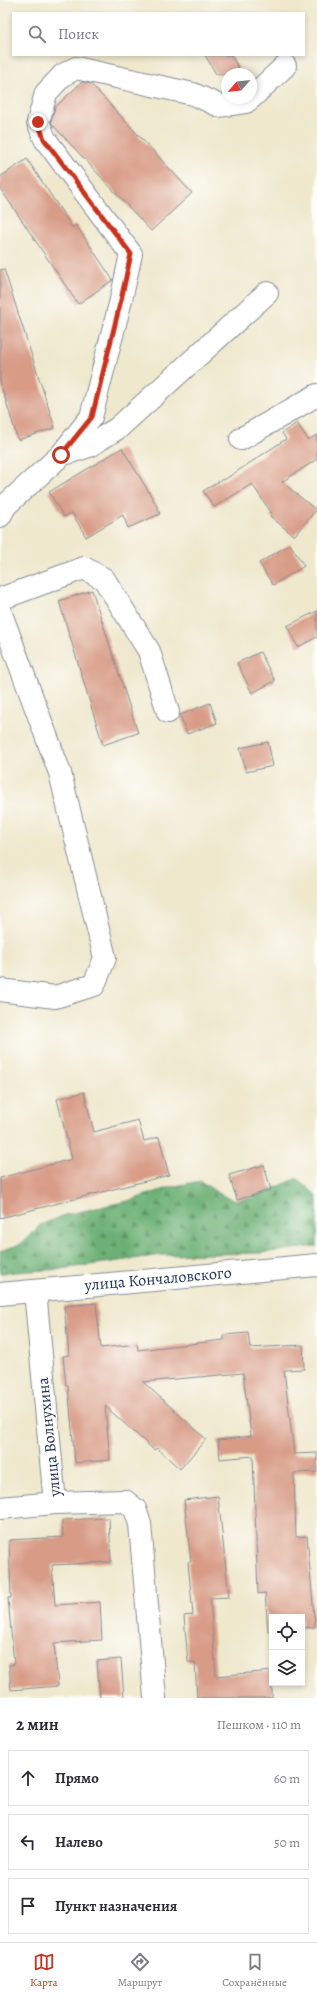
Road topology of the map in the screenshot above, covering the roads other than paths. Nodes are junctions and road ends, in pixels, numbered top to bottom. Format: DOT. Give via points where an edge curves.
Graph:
graph roads {
  1 [pos="285,66"];
  2 [pos="257,92"];
  3 [pos="233,104"];
  4 [pos="267,293"];
  5 [pos="317,395"];
  6 [pos="241,439"];
  7 [pos="61,455"];
  8 [pos="0,516"];
  9 [pos="0,598"];
  10 [pos="0,611"];
  11 [pos="168,712"];
  12 [pos="0,990"];
  13 [pos="317,1265"];
  14 [pos="35,1290"];
  15 [pos="0,1294"];
  16 [pos="55,1504"];
  17 [pos="0,1508"];
  18 [pos="155,1698"];
  1 -- 2 [label="street"];
  3 -- 7 [label="street" via="220,106 193,94 76,68 63,75 46,93 38,122 44,139 131,254 92,417"];
  4 -- 7 [label="street" via="118,428 89,446"];
  5 -- 6 [label="street"];
  7 -- 8 [label="street" via="6,505"];
  9 -- 11 [label="street" via="84,568 104,579 149,651"];
  10 -- 12 [label="street" via="60,773 105,958 94,985 56,997"];
  13 -- 14 [label="street, улица Кончаловского"];
  14 -- 15 [label="street, улица Кончаловского"];
  14 -- 16 [label="street, улица Волнухина"];
  16 -- 17 [label="street"];
  16 -- 18 [label="street, улица Волнухина" via="125,1501 135,1509 140,1524"];
}
